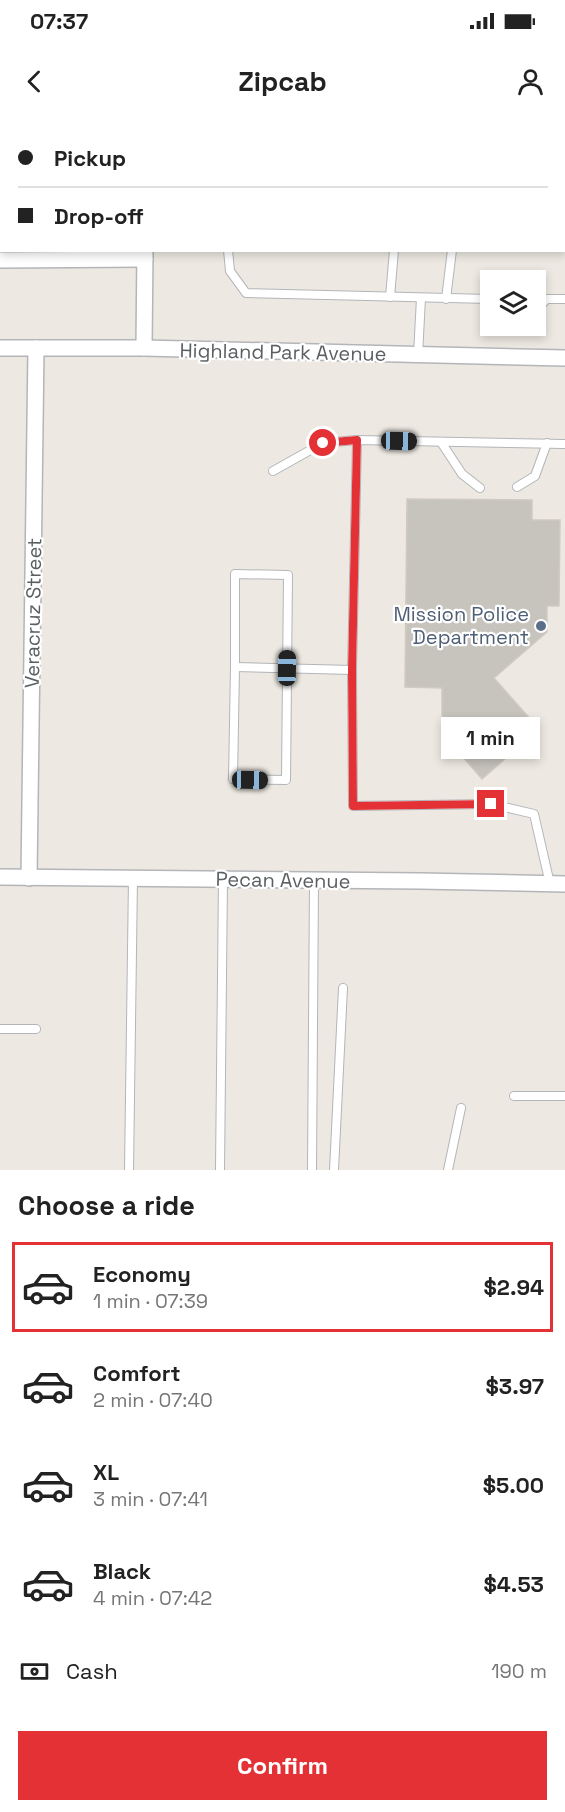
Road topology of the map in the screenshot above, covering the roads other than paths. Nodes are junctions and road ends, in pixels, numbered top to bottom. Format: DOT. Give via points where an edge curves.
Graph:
graph roads {
  1 [pos="228,252"];
  2 [pos="393,252"];
  3 [pos="452,252"];
  4 [pos="145,255"];
  5 [pos="0,260"];
  6 [pos="390,297"];
  7 [pos="421,298"];
  8 [pos="446,299"];
  9 [pos="548,299"];
  10 [pos="565,299"];
  11 [pos="480,301"];
  12 [pos="0,348"];
  13 [pos="36,348"];
  14 [pos="144,348"];
  15 [pos="418,355"];
  16 [pos="565,358"];
  17 [pos="357,440"];
  18 [pos="441,442"];
  19 [pos="547,443"];
  20 [pos="565,444"];
  21 [pos="273,471"];
  22 [pos="517,487"];
  23 [pos="480,488"];
  24 [pos="236,667"];
  25 [pos="287,668"];
  26 [pos="352,670"];
  27 [pos="0,878"];
  28 [pos="29,878"];
  29 [pos="133,878"];
  30 [pos="223,879"];
  31 [pos="314,880"];
  32 [pos="557,884"];
  33 [pos="343,988"];
  34 [pos="0,1029"];
  35 [pos="36,1029"];
  36 [pos="514,1096"];
  37 [pos="565,1096"];
  38 [pos="461,1108"];
  39 [pos="129,1170"];
  40 [pos="220,1170"];
  41 [pos="312,1170"];
  42 [pos="334,1170"];
  43 [pos="448,1170"];
  1 -- 6 [label="lane" via="230,271 246,293"];
  2 -- 6 [label="lane"];
  3 -- 8 [label="lane"];
  4 -- 5 [label="street"];
  4 -- 14 [label="street"];
  6 -- 7 [label="lane"];
  7 -- 8 [label="lane"];
  7 -- 15 [label="lane"];
  8 -- 11 [label="lane"];
  9 -- 10 [label="lane"];
  12 -- 13 [label="street, Highland Park Avenue"];
  13 -- 14 [label="street, Highland Park Avenue"];
  13 -- 28 [label="street, Veracruz Street"];
  14 -- 15 [label="street, Highland Park Avenue"];
  15 -- 16 [label="street, Highland Park Avenue"];
  17 -- 18 [label="lane"];
  17 -- 21 [label="lane" via="323,443"];
  17 -- 26 [label="lane"];
  18 -- 19 [label="lane"];
  18 -- 23 [label="lane" via="462,474"];
  19 -- 20 [label="lane"];
  19 -- 22 [label="lane" via="535,476"];
  24 -- 25 [label="lane"];
  24 -- 25 [label="lane" via="235,574 288,575"];
  24 -- 25 [label="lane" via="233,779 286,780"];
  25 -- 26 [label="lane"];
  26 -- 32 [label="lane" via="353,806 491,804 534,814"];
  27 -- 28 [label="street, Pecan Avenue"];
  28 -- 29 [label="street, Pecan Avenue"];
  29 -- 30 [label="street, Pecan Avenue"];
  29 -- 39 [label="lane"];
  30 -- 31 [label="street, Pecan Avenue"];
  30 -- 40 [label="lane"];
  31 -- 32 [label="street, Pecan Avenue"];
  31 -- 41 [label="lane"];
  33 -- 42 [label="lane"];
  34 -- 35 [label="lane"];
  36 -- 37 [label="lane"];
  38 -- 43 [label="lane"];
}
